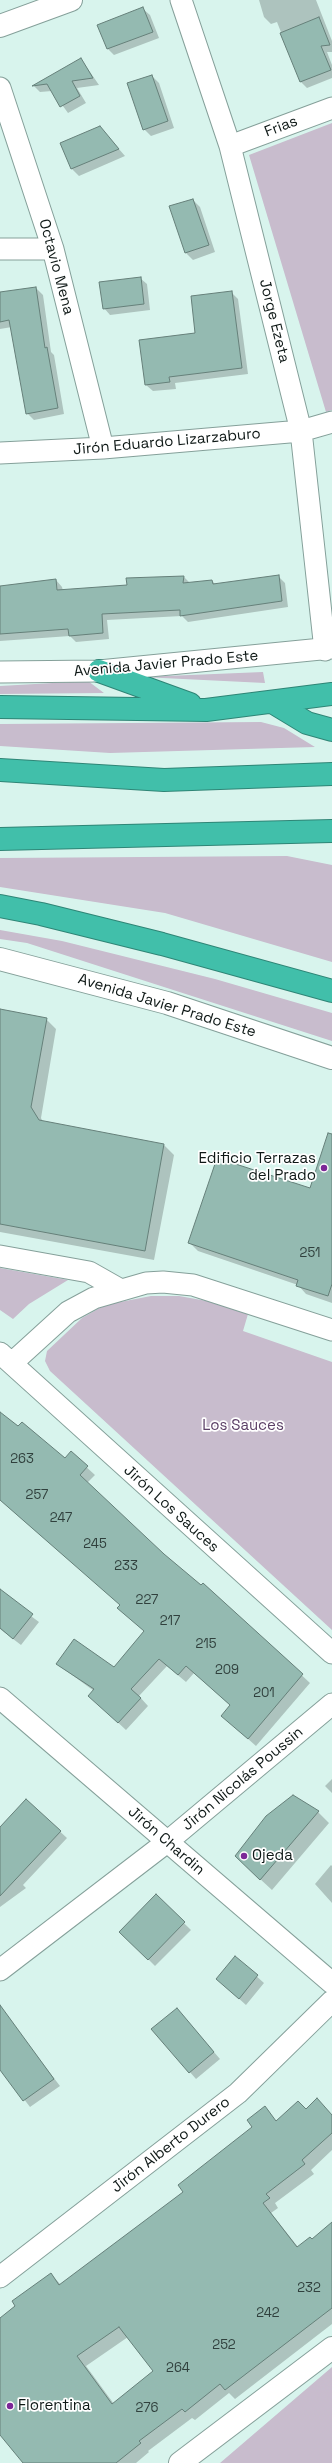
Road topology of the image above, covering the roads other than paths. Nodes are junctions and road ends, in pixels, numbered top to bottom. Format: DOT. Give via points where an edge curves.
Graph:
graph roads {
  1 [pos="71,0"];
  2 [pos="180,0"];
  3 [pos="0,26"];
  4 [pos="0,88"];
  5 [pos="332,108"];
  6 [pos="230,146"];
  7 [pos="0,249"];
  8 [pos="53,249"];
  9 [pos="332,422"];
  10 [pos="301,431"];
  11 [pos="103,448"];
  12 [pos="0,453"];
  13 [pos="329,649"];
  14 [pos="99,671"];
  15 [pos="0,672"];
  16 [pos="332,694"];
  17 [pos="274,703"];
  18 [pos="0,707"];
  19 [pos="206,710"];
  20 [pos="332,730"];
  21 [pos="0,770"];
  22 [pos="332,774"];
  23 [pos="332,832"];
  24 [pos="0,839"];
  25 [pos="0,906"];
  26 [pos="0,910"];
  27 [pos="41,914"];
  28 [pos="0,959"];
  29 [pos="332,991"];
  30 [pos="332,1058"];
  31 [pos="0,1256"];
  32 [pos="119,1289"];
  33 [pos="332,1330"];
  34 [pos="6,1358"];
  35 [pos="332,1653"];
  36 [pos="0,1698"];
  37 [pos="332,1704"];
  38 [pos="167,1842"];
  39 [pos="0,1970"];
  40 [pos="332,1983"];
  41 [pos="332,2001"];
  42 [pos="0,2277"];
  43 [pos="332,2348"];
  44 [pos="180,2463"];
  1 -- 3 [label="street"];
  2 -- 6 [label="street, Jorge Ezeta"];
  4 -- 8 [label="street, Octavio Mena"];
  5 -- 6 [label="street, Frias"];
  6 -- 10 [label="street, Jorge Ezeta"];
  7 -- 8 [label="street"];
  8 -- 11 [label="street, Octavio Mena"];
  9 -- 10 [label="street, Jirón Eduardo Lizarzaburo"];
  10 -- 11 [label="street, Jirón Eduardo Lizarzaburo"];
  10 -- 13 [label="street, Jorge Ezeta"];
  11 -- 12 [label="street, Jirón Eduardo Lizarzaburo"];
  13 -- 14 [label="street, Avenida Javier Prado Este"];
  14 -- 15 [label="street, Avenida Javier Prado Este"];
  14 -- 19 [label="highway"];
  16 -- 17 [label="highway"];
  17 -- 19 [label="highway"];
  17 -- 20 [label="highway" via="307,723"];
  18 -- 19 [label="highway"];
  21 -- 22 [label="highway" via="164,780"];
  23 -- 24 [label="highway"];
  25 -- 27 [label="highway"];
  26 -- 27 [label="highway"];
  27 -- 29 [label="highway"];
  28 -- 30 [label="street, Avenida Javier Prado Este" via="167,1003"];
  31 -- 32 [label="street" via="89,1272"];
  32 -- 33 [label="street, Jirón Los Sauces" via="163,1282 193,1285"];
  32 -- 34 [label="street, Jirón Los Sauces" via="94,1298 68,1312"];
  34 -- 35 [label="street, Jirón Los Sauces"];
  36 -- 38 [label="street, Jirón Chardin"];
  37 -- 38 [label="street, Jirón Nicolás Poussin"];
  38 -- 39 [label="street, Jirón Nicolás Poussin"];
  38 -- 40 [label="street, Jirón Chardin"];
  41 -- 42 [label="street, Jirón Alberto Durero" via="238,2093"];
  43 -- 44 [label="street"];
}
